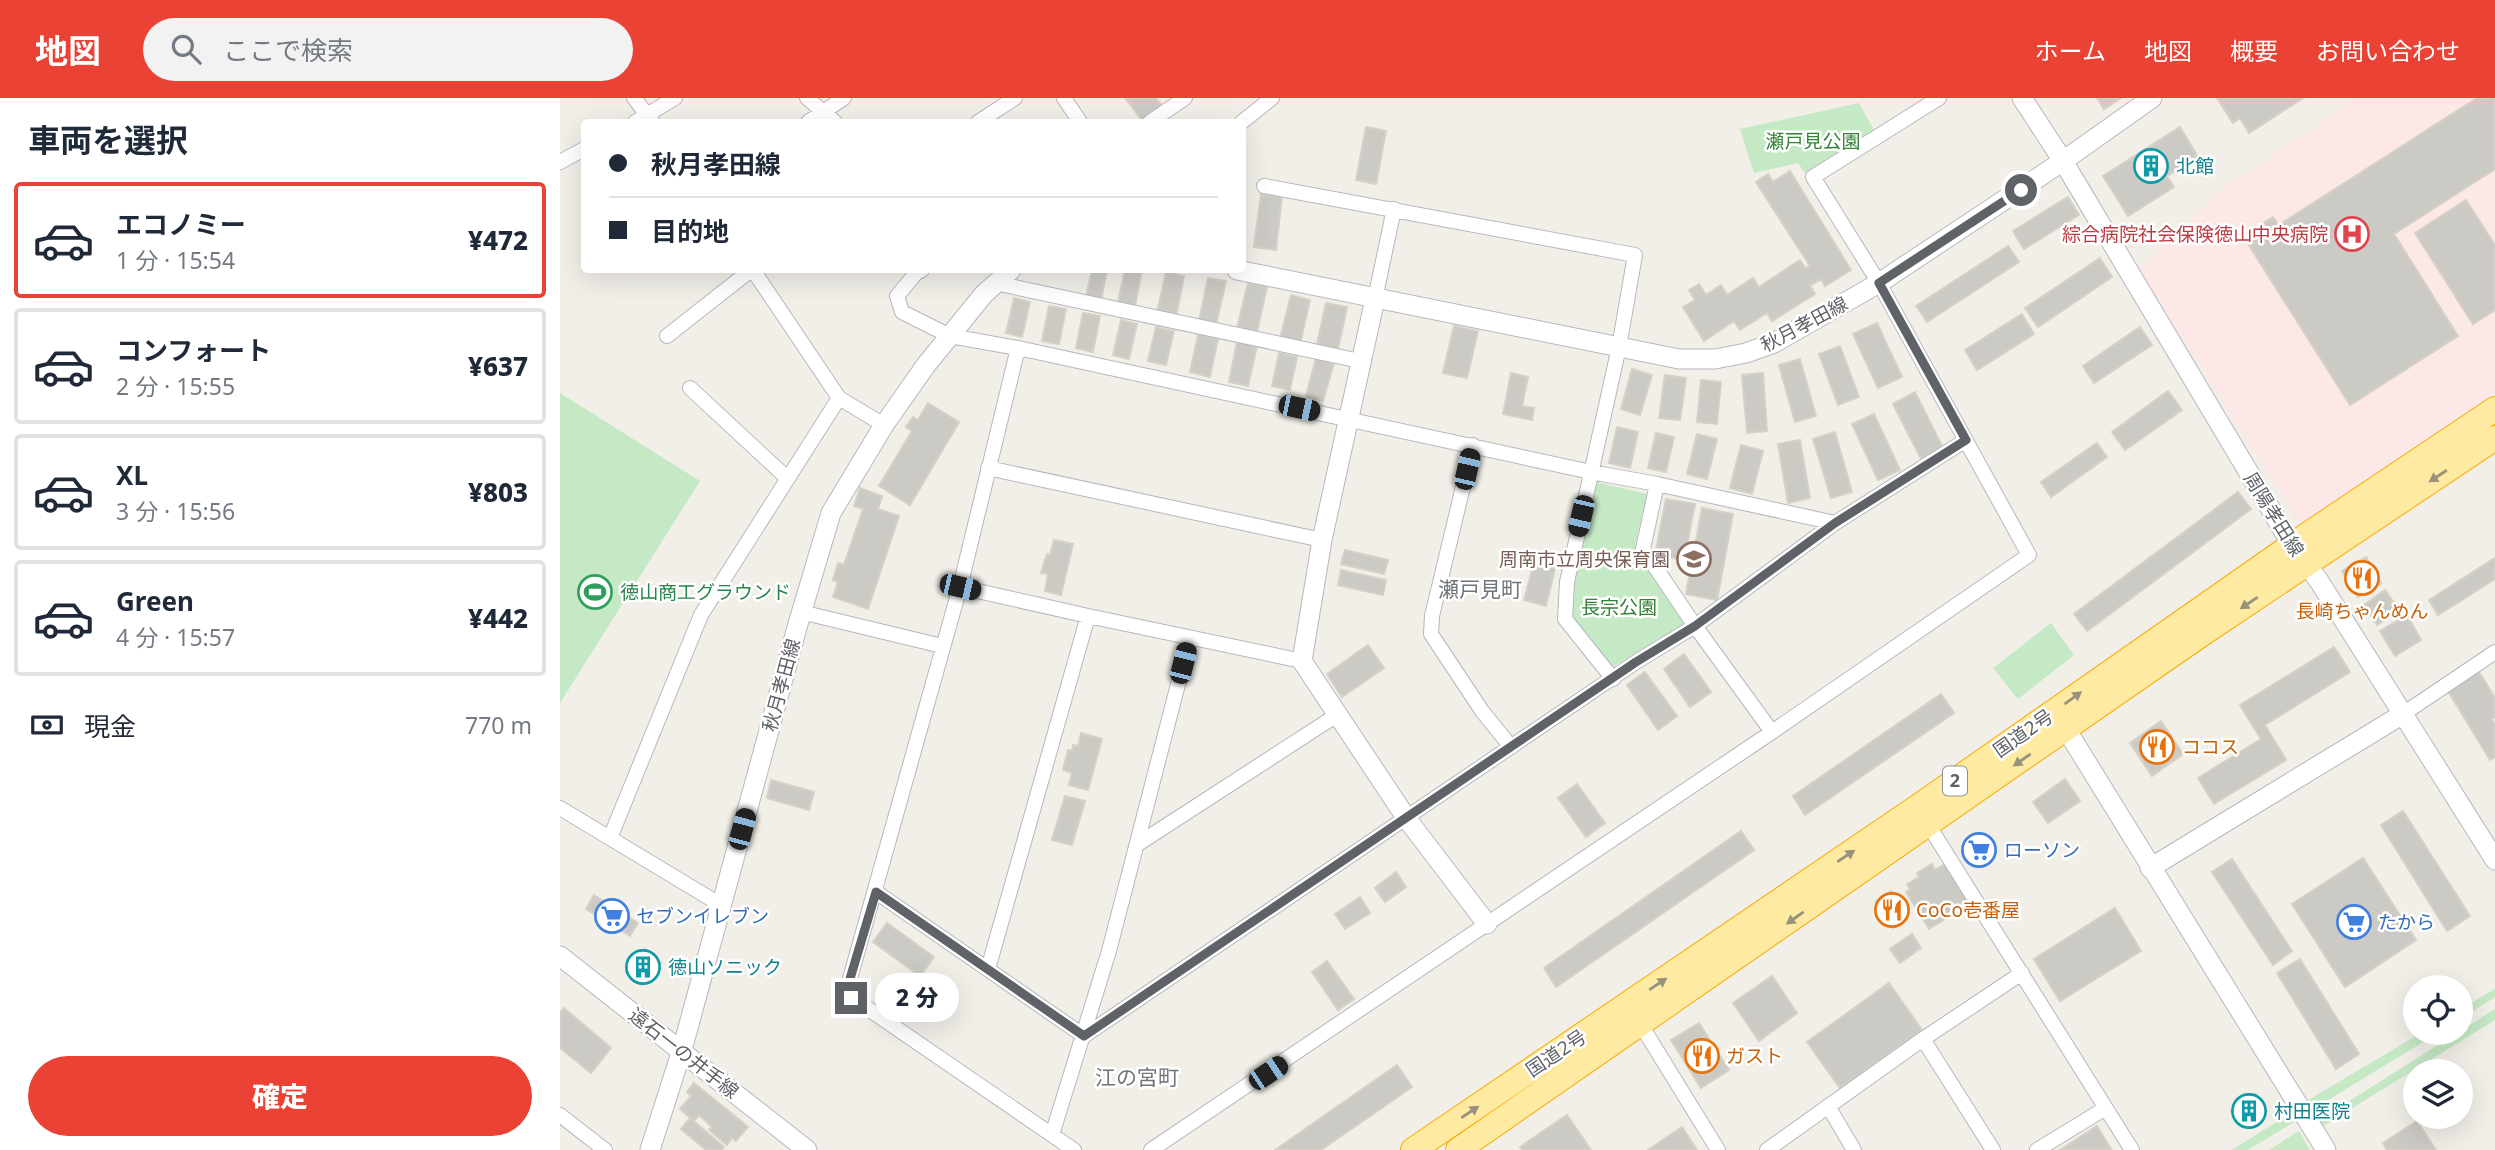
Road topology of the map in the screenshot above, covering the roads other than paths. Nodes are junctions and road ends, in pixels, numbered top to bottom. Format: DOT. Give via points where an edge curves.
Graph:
graph roads {
  1 [pos="634,98"];
  2 [pos="675,98"];
  3 [pos="807,98"];
  4 [pos="844,98"];
  5 [pos="1015,98"];
  6 [pos="1064,98"];
  7 [pos="1185,98"];
  8 [pos="1272,98"];
  9 [pos="1939,98"];
  10 [pos="2022,98"];
  11 [pos="2152,98"];
  12 [pos="823,112"];
  13 [pos="650,119"];
  14 [pos="812,119"];
  15 [pos="831,119"];
  16 [pos="983,119"];
  17 [pos="1078,119"];
  18 [pos="1154,119"];
  19 [pos="1246,119"];
  20 [pos="581,151"];
  21 [pos="2063,161"];
  22 [pos="560,162"];
  23 [pos="1264,186"];
  24 [pos="1394,209"];
  25 [pos="1246,272"];
  26 [pos="748,273"];
  27 [pos="754,273"];
  28 [pos="919,273"];
  29 [pos="1007,273"];
  30 [pos="995,283"];
  31 [pos="1879,283"];
  32 [pos="1375,299"];
  33 [pos="667,336"];
  34 [pos="950,336"];
  35 [pos="1619,347"];
  36 [pos="1018,348"];
  37 [pos="1360,361"];
  38 [pos="690,388"];
  39 [pos="839,398"];
  40 [pos="2495,409"];
  41 [pos="1350,419"];
  42 [pos="884,425"];
  43 [pos="2495,438"];
  44 [pos="1966,440"];
  45 [pos="1473,445"];
  46 [pos="988,468"];
  47 [pos="1591,472"];
  48 [pos="787,478"];
  49 [pos="1657,484"];
  50 [pos="1835,523"];
  51 [pos="1322,540"];
  52 [pos="2299,555"];
  53 [pos="960,587"];
  54 [pos="802,612"];
  55 [pos="1088,616"];
  56 [pos="1695,626"];
  57 [pos="1190,638"];
  58 [pos="942,646"];
  59 [pos="2495,652"];
  60 [pos="1303,661"];
  61 [pos="1613,679"];
  62 [pos="2403,714"];
  63 [pos="1336,715"];
  64 [pos="2066,729"];
  65 [pos="1772,732"];
  66 [pos="1511,747"];
  67 [pos="560,808"];
  68 [pos="1407,818"];
  69 [pos="1929,826"];
  70 [pos="610,838"];
  71 [pos="1138,844"];
  72 [pos="2495,860"];
  73 [pos="2150,867"];
  74 [pos="876,892"];
  75 [pos="721,905"];
  76 [pos="1487,924"];
  77 [pos="560,956"];
  78 [pos="988,969"];
  79 [pos="2022,973"];
  80 [pos="1641,1026"];
  81 [pos="1084,1036"];
  82 [pos="1923,1039"];
  83 [pos="681,1050"];
  84 [pos="1828,1106"];
  85 [pos="2104,1109"];
  86 [pos="560,1115"];
  87 [pos="1052,1135"];
  88 [pos="605,1150"];
  89 [pos="650,1150"];
  90 [pos="807,1150"];
  91 [pos="1074,1150"];
  92 [pos="1151,1150"];
  93 [pos="1413,1150"];
  94 [pos="1458,1150"];
  95 [pos="1718,1150"];
  96 [pos="1767,1150"];
  97 [pos="1854,1150"];
  98 [pos="1993,1150"];
  99 [pos="2037,1150"];
  100 [pos="2132,1150"];
  101 [pos="2326,1150"];
  1 -- 13 [label="street"];
  2 -- 13 [label="street"];
  3 -- 12 [label="street"];
  4 -- 12 [label="street"];
  5 -- 16 [label="street"];
  6 -- 17 [label="street"];
  7 -- 18 [label="street"];
  8 -- 19 [label="street"];
  9 -- 31 [label="street" via="1813,177"];
  10 -- 21 [label="street, 周陽孝田線"];
  11 -- 21 [label="street, 秋月孝田線"];
  12 -- 14 [label="street"];
  12 -- 15 [label="street"];
  20 -- 22 [label="street"];
  21 -- 31 [label="street, 秋月孝田線"];
  21 -- 52 [label="street, 周陽孝田線"];
  23 -- 24 [label="street"];
  24 -- 32 [label="street"];
  24 -- 35 [label="street" via="1635,254"];
  25 -- 32 [label="street, 秋月孝田線"];
  26 -- 33 [label="street"];
  27 -- 39 [label="street"];
  28 -- 34 [label="street" via="897,296 902,313"];
  29 -- 30 [label="street, 秋月孝田線"];
  30 -- 34 [label="street, 秋月孝田線"];
  30 -- 37 [label="street"];
  31 -- 35 [label="street, 秋月孝田線" via="1774,343 1746,353 1679,359"];
  31 -- 44 [label="street"];
  32 -- 35 [label="street, 秋月孝田線"];
  32 -- 37 [label="street"];
  34 -- 36 [label="street"];
  34 -- 42 [label="street, 秋月孝田線"];
  35 -- 47 [label="street"];
  36 -- 41 [label="street"];
  36 -- 46 [label="street"];
  37 -- 41 [label="street"];
  38 -- 48 [label="street"];
  39 -- 42 [label="street"];
  39 -- 48 [label="street"];
  40 -- 52 [label="highway, 国道2号 / 2"];
  41 -- 45 [label="street"];
  41 -- 51 [label="street"];
  42 -- 54 [label="street, 秋月孝田線" via="831,513"];
  43 -- 52 [label="highway, 国道2号 / 2, one-way"];
  44 -- 50 [label="street"];
  44 -- 65 [label="street" via="2029,555"];
  45 -- 47 [label="street"];
  45 -- 66 [label="street" via="1431,634"];
  46 -- 51 [label="street"];
  46 -- 53 [label="street"];
  47 -- 49 [label="street"];
  47 -- 61 [label="street" via="1567,582 1565,619"];
  48 -- 70 [label="street" via="701,615"];
  49 -- 50 [label="street"];
  49 -- 56 [label="street" via="1643,549"];
  50 -- 56 [label="street"];
  51 -- 60 [label="street"];
  52 -- 62 [label="street, 周陽孝田線"];
  52 -- 64 [label="highway, 国道2号 / 2, one-way"];
  93 -- 52 [label="highway, 国道2号 / 2, one-way"];
  53 -- 55 [label="street"];
  53 -- 58 [label="street"];
  54 -- 58 [label="street"];
  54 -- 75 [label="street, 秋月孝田線"];
  55 -- 57 [label="street"];
  55 -- 78 [label="street"];
  56 -- 61 [label="street"];
  56 -- 65 [label="street"];
  57 -- 60 [label="street"];
  57 -- 71 [label="street"];
  58 -- 74 [label="street"];
  59 -- 62 [label="street"];
  60 -- 63 [label="street"];
  61 -- 66 [label="street"];
  62 -- 72 [label="street, 周陽孝田線"];
  62 -- 73 [label="street"];
  63 -- 68 [label="street"];
  63 -- 71 [label="street"];
  64 -- 69 [label="highway, 国道2号 / 2, one-way"];
  64 -- 73 [label="street"];
  65 -- 76 [label="street"];
  66 -- 68 [label="street"];
  67 -- 70 [label="street"];
  68 -- 76 [label="street"];
  68 -- 81 [label="street"];
  69 -- 79 [label="street"];
  69 -- 80 [label="highway, 国道2号 / 2, one-way"];
  70 -- 75 [label="street"];
  71 -- 81 [label="street"];
  73 -- 101 [label="street"];
  74 -- 78 [label="street"];
  74 -- 87 [label="street" via="849,982 851,998"];
  75 -- 83 [label="street, 秋月孝田線"];
  76 -- 92 [label="street"];
  77 -- 83 [label="street, 遠石一の井手線"];
  78 -- 81 [label="street"];
  79 -- 82 [label="street"];
  79 -- 85 [label="street"];
  80 -- 94 [label="highway, 国道2号 / 2"];
  80 -- 95 [label="street"];
  81 -- 87 [label="street"];
  82 -- 84 [label="street"];
  82 -- 98 [label="street"];
  83 -- 89 [label="street, 秋月孝田線"];
  83 -- 90 [label="street, 遠石一の井手線"];
  84 -- 96 [label="street"];
  84 -- 97 [label="street"];
  85 -- 99 [label="street"];
  85 -- 100 [label="street"];
  86 -- 88 [label="street"];
  87 -- 91 [label="street"];
}
